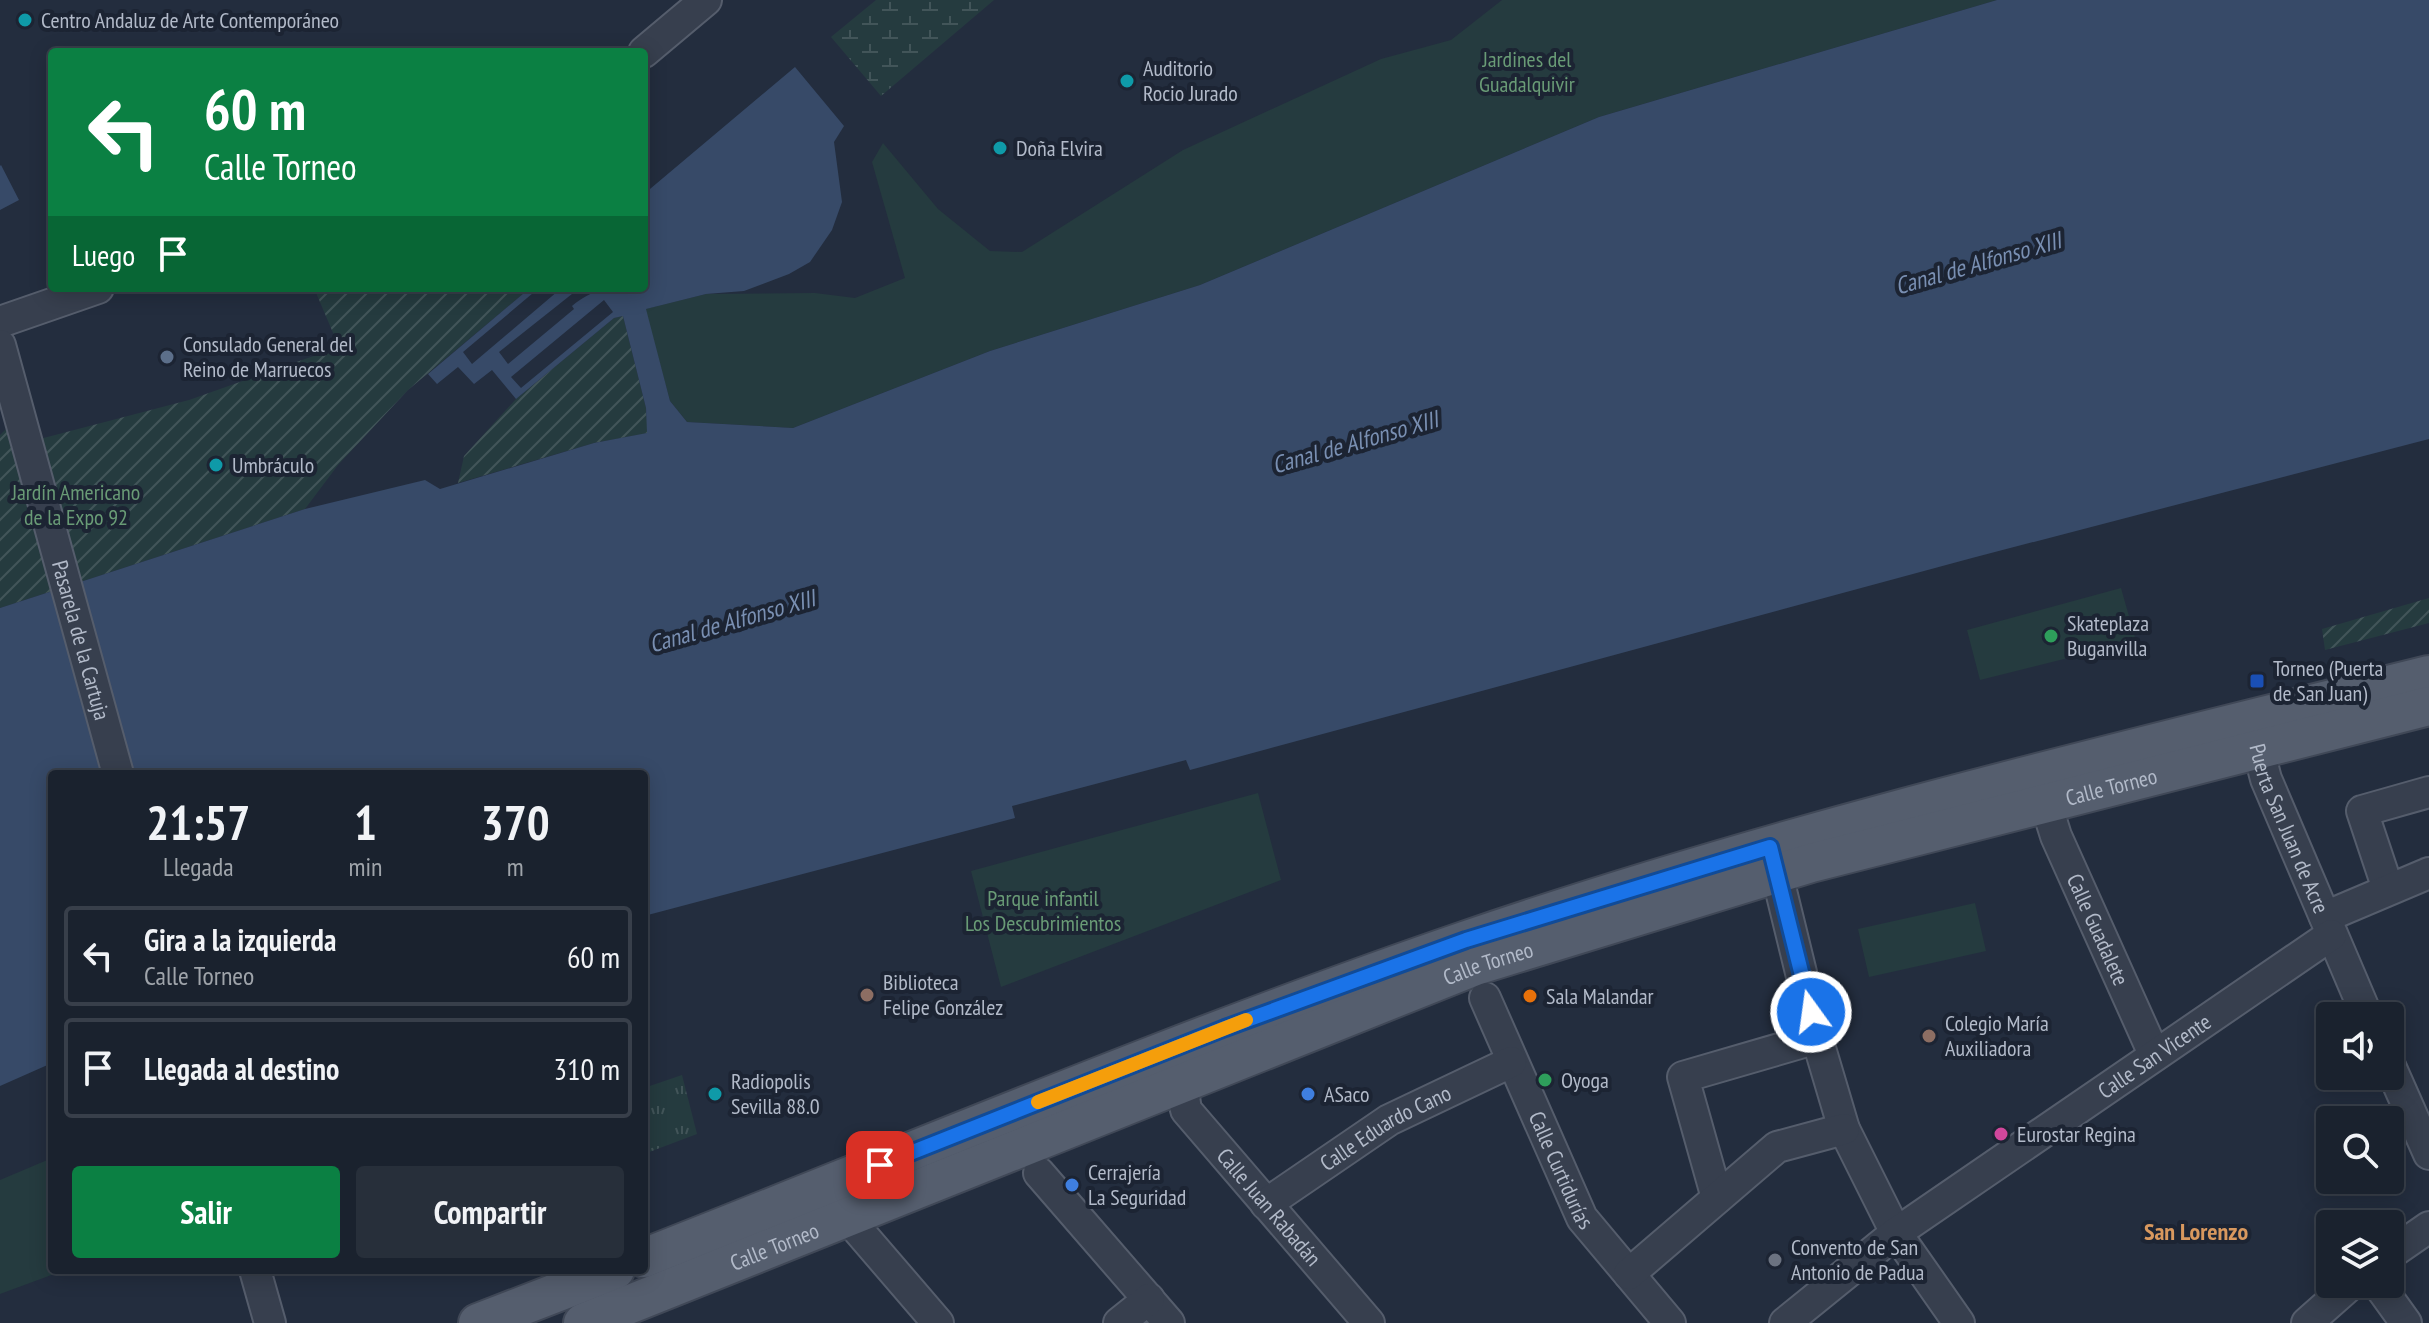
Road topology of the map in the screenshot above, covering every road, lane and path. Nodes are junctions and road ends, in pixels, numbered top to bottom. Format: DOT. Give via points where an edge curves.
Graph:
graph roads {
  1 [pos="706,0"];
  2 [pos="648,49"];
  3 [pos="86,292"];
  4 [pos="0,322"];
  5 [pos="4,356"];
  6 [pos="2429,675"];
  7 [pos="2429,706"];
  8 [pos="2254,734"];
  9 [pos="117,770"];
  10 [pos="2429,792"];
  11 [pos="2046,804"];
  12 [pos="1773,860"];
  13 [pos="2429,873"];
  14 [pos="2388,889"];
  15 [pos="2328,926"];
  16 [pos="1485,998"];
  17 [pos="2361,1002"];
  18 [pos="1817,1038"];
  19 [pos="2154,1054"];
  20 [pos="1511,1062"];
  21 [pos="1182,1084"];
  22 [pos="2401,1090"];
  23 [pos="1844,1129"];
  24 [pos="2429,1154"];
  25 [pos="1039,1173"];
  26 [pos="1717,1198"];
  27 [pos="1266,1204"];
  28 [pos="846,1216"];
  29 [pos="2429,1227"];
  30 [pos="1896,1233"];
  31 [pos="2404,1244"];
  32 [pos="648,1256"];
  33 [pos="256,1274"];
  34 [pos="605,1274"];
  35 [pos="1629,1274"];
  36 [pos="2335,1298"];
  37 [pos="2388,1298"];
  38 [pos="1149,1299"];
  39 [pos="270,1323"];
  40 [pos="478,1323"];
  41 [pos="583,1323"];
  42 [pos="938,1323"];
  43 [pos="1119,1323"];
  44 [pos="1169,1323"];
  45 [pos="1369,1323"];
  46 [pos="1670,1323"];
  47 [pos="1785,1323"];
  48 [pos="1959,1323"];
  49 [pos="2307,1323"];
  50 [pos="2406,1323"];
  1 -- 2 [label="street"];
  3 -- 4 [label="street"];
  5 -- 9 [label="street, Pasarela de la Cartuja"];
  6 -- 8 [label="main road, Calle Torneo"];
  7 -- 8 [label="main road, Calle Torneo"];
  8 -- 11 [label="main road, Calle Torneo"];
  8 -- 12 [label="main road, Calle Torneo"];
  8 -- 15 [label="street, Puerta San Juan de Acre" via="2266,779"];
  10 -- 14 [label="street" via="2362,811"];
  11 -- 12 [label="main road, Calle Torneo"];
  11 -- 19 [label="street, Calle Guadalete"];
  12 -- 18 [label="street"];
  12 -- 21 [label="main road, Calle Torneo" via="1475,966"];
  12 -- 32 [label="main road, Calle Torneo" via="1466,940"];
  13 -- 14 [label="street, Calle San Vicente"];
  14 -- 15 [label="street, Calle San Vicente"];
  15 -- 17 [label="street, Puerta San Juan de Acre"];
  15 -- 19 [label="street, Calle San Vicente"];
  16 -- 20 [label="street, Calle Curtidurías"];
  18 -- 23 [label="street"];
  18 -- 26 [label="street" via="1683,1077"];
  19 -- 30 [label="street, Calle San Vicente"];
  20 -- 27 [label="street, Calle Eduardo Cano" via="1389,1120"];
  20 -- 35 [label="street, Calle Curtidurías" via="1582,1218"];
  21 -- 27 [label="street, Calle Juan Rabadán" via="1186,1110"];
  21 -- 28 [label="main road, Calle Torneo"];
  22 -- 24 [label="street"];
  23 -- 26 [label="street" via="1777,1147"];
  23 -- 30 [label="street"];
  25 -- 38 [label="street"];
  26 -- 35 [label="street"];
  27 -- 45 [label="street, Calle Juan Rabadán"];
  28 -- 41 [label="main road, Calle Torneo"];
  28 -- 42 [label="street"];
  29 -- 31 [label="street"];
  30 -- 47 [label="street, Calle San Vicente"];
  30 -- 48 [label="street"];
  33 -- 39 [label="street"];
  34 -- 40 [label="main road"];
  35 -- 46 [label="street, Calle Curtidurías"];
  36 -- 49 [label="street"];
  37 -- 50 [label="street"];
  38 -- 43 [label="street"];
  38 -- 44 [label="street"];
}
